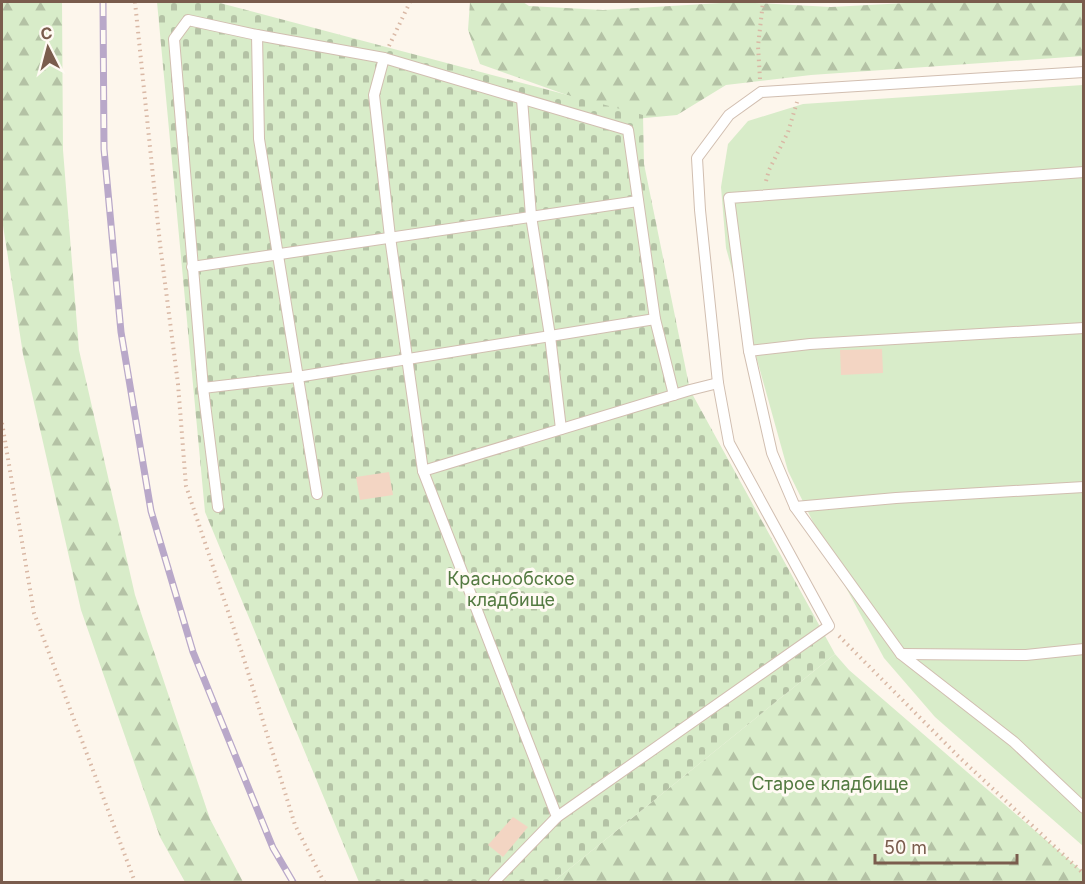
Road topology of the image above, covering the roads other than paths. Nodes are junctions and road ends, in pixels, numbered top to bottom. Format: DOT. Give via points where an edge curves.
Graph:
graph roads {
  1 [pos="256,35"];
  2 [pos="384,58"];
  3 [pos="1083,72"];
  4 [pos="522,99"];
  5 [pos="1083,172"];
  6 [pos="638,201"];
  7 [pos="531,216"];
  8 [pos="390,237"];
  9 [pos="278,254"];
  10 [pos="192,267"];
  11 [pos="655,319"];
  12 [pos="1083,328"];
  13 [pos="550,336"];
  14 [pos="749,351"];
  15 [pos="408,359"];
  16 [pos="297,377"];
  17 [pos="718,383"];
  18 [pos="203,388"];
  19 [pos="674,395"];
  20 [pos="561,429"];
  21 [pos="423,471"];
  22 [pos="1083,487"];
  23 [pos="317,494"];
  24 [pos="218,507"];
  25 [pos="795,507"];
  26 [pos="1083,649"];
  27 [pos="901,654"];
  28 [pos="1083,808"];
  29 [pos="557,817"];
  30 [pos="494,882"];
  1 -- 2 [label="lane"];
  1 -- 9 [label="lane" via="259,139"];
  1 -- 10 [label="lane" via="188,20 174,39"];
  2 -- 4 [label="lane"];
  2 -- 8 [label="lane" via="374,95"];
  3 -- 17 [label="lane" via="761,92 729,115 697,158"];
  4 -- 6 [label="lane" via="628,130"];
  4 -- 7 [label="lane"];
  5 -- 14 [label="lane" via="729,198"];
  6 -- 7 [label="lane"];
  6 -- 11 [label="lane"];
  7 -- 8 [label="lane"];
  7 -- 13 [label="lane"];
  8 -- 9 [label="lane"];
  8 -- 15 [label="lane"];
  9 -- 10 [label="lane"];
  9 -- 16 [label="lane"];
  10 -- 18 [label="lane"];
  11 -- 13 [label="lane"];
  11 -- 19 [label="lane"];
  12 -- 14 [label="lane"];
  13 -- 15 [label="lane"];
  13 -- 20 [label="lane"];
  14 -- 25 [label="lane" via="772,453"];
  15 -- 16 [label="lane"];
  15 -- 21 [label="lane"];
  16 -- 18 [label="lane"];
  16 -- 23 [label="lane"];
  17 -- 19 [label="lane"];
  17 -- 29 [label="lane" via="729,443 829,626"];
  18 -- 24 [label="lane"];
  19 -- 20 [label="lane"];
  20 -- 21 [label="lane"];
  21 -- 29 [label="lane"];
  22 -- 25 [label="lane"];
  25 -- 27 [label="lane"];
  26 -- 27 [label="lane" via="1026,655"];
  27 -- 28 [label="lane" via="1014,742"];
  29 -- 30 [label="lane"];
}
